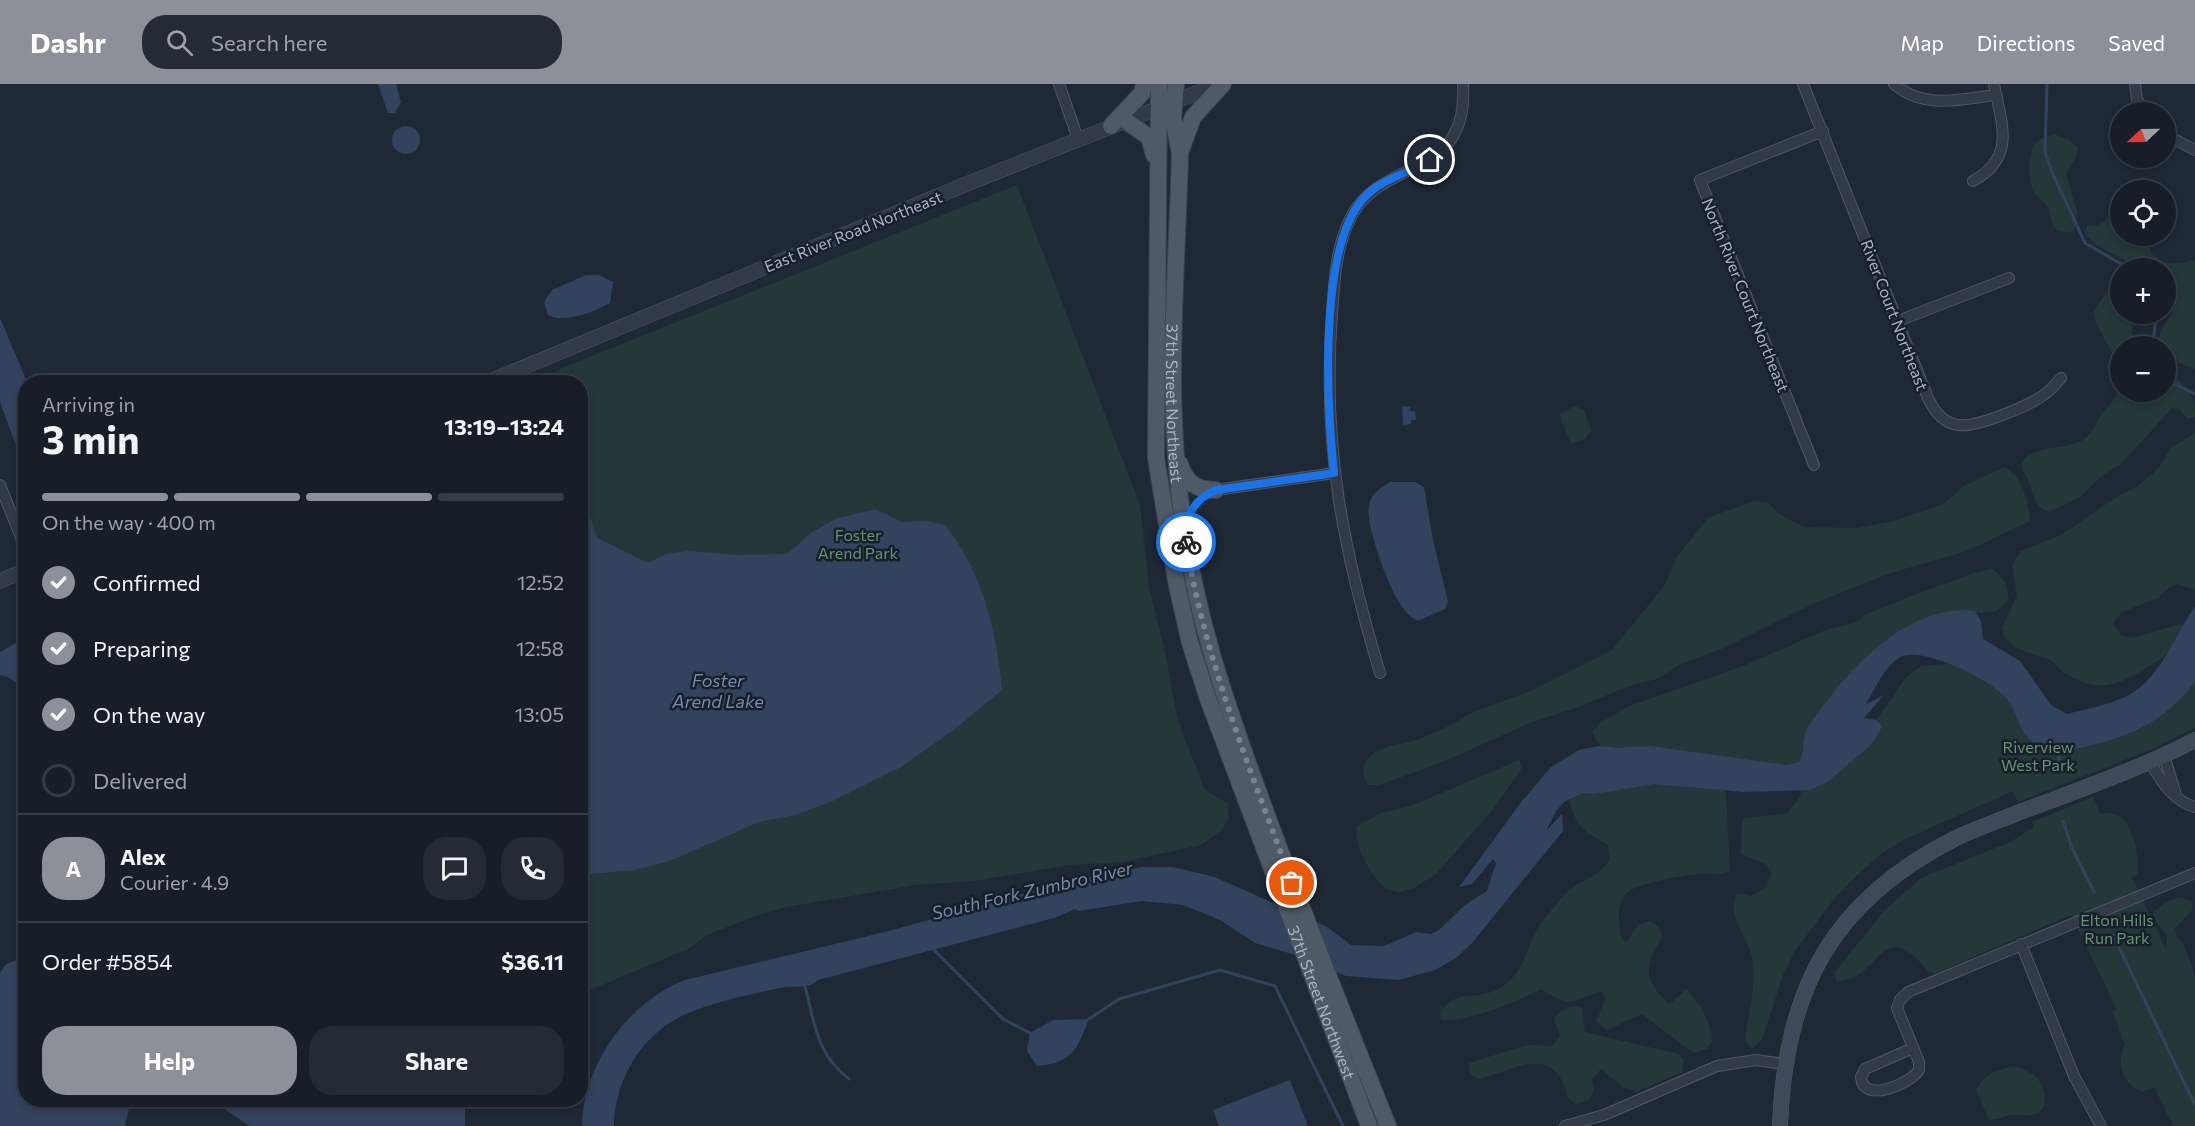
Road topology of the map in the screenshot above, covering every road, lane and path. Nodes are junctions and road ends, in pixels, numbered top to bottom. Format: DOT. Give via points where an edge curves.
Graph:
graph roads {
  1 [pos="1059,84"];
  2 [pos="1144,84"];
  3 [pos="1159,84"];
  4 [pos="1176,84"];
  5 [pos="1221,84"];
  6 [pos="1463,84"];
  7 [pos="1803,84"];
  8 [pos="1894,84"];
  9 [pos="2135,84"];
  10 [pos="1995,89"];
  11 [pos="1175,102"];
  12 [pos="2139,102"];
  13 [pos="1158,108"];
  14 [pos="1118,124"];
  15 [pos="1823,131"];
  16 [pos="1078,139"];
  17 [pos="2176,141"];
  18 [pos="2195,150"];
  19 [pos="1180,154"];
  20 [pos="1158,171"];
  21 [pos="1973,181"];
  22 [pos="2008,278"];
  23 [pos="1898,321"];
  24 [pos="505,375"];
  25 [pos="2061,378"];
  26 [pos="1176,430"];
  27 [pos="1814,465"];
  28 [pos="1334,473"];
  29 [pos="0,485"];
  30 [pos="1216,490"];
  31 [pos="18,530"];
  32 [pos="1185,530"];
  33 [pos="18,573"];
  34 [pos="0,581"];
  35 [pos="1380,673"];
  36 [pos="2195,740"];
  37 [pos="2164,755"];
  38 [pos="2149,761"];
  39 [pos="2178,799"];
  40 [pos="2195,807"];
  41 [pos="2195,873"];
  42 [pos="1284,881"];
  43 [pos="2021,944"];
  44 [pos="1333,1006"];
  45 [pos="1913,1048"];
  46 [pos="1784,1064"];
  47 [pos="2099,1125"];
  48 [pos="1370,1126"];
  49 [pos="1388,1126"];
  50 [pos="1565,1126"];
  51 [pos="1780,1126"];
  1 -- 16 [label="street"];
  2 -- 14 [label="main road" via="1142,93"];
  3 -- 13 [label="main road, 37th Street Northeast"];
  4 -- 11 [label="main road, 37th Street Northeast"];
  5 -- 11 [label="street, East River Road Northeast"];
  5 -- 19 [label="main road" via="1193,117"];
  6 -- 28 [label="street" via="1459,120 1449,142 1430,160 1364,197 1341,239 1330,341"];
  7 -- 15 [label="street, River Court Northeast"];
  8 -- 10 [label="street" via="1930,102"];
  9 -- 12 [label="street"];
  10 -- 21 [label="street" via="2001,156"];
  11 -- 13 [label="street, East River Road Northeast"];
  11 -- 19 [label="main road, 37th Street Northeast" via="1173,117"];
  13 -- 14 [label="street, East River Road Northeast"];
  13 -- 20 [label="main road, 37th Street Northeast"];
  14 -- 16 [label="street, East River Road Northeast"];
  14 -- 20 [label="main road" via="1149,137"];
  15 -- 23 [label="street, River Court Northeast"];
  15 -- 27 [label="street, North River Court Northeast" via="1700,180"];
  16 -- 24 [label="street, East River Road Northeast"];
  17 -- 18 [label="street"];
  19 -- 26 [label="main road, 37th Street Northeast"];
  20 -- 42 [label="main road, 37th Street Northeast" via="1155,428 1161,501 1190,643 1208,699"];
  22 -- 23 [label="street"];
  23 -- 25 [label="street, River Court Northeast" via="1932,407 1950,423 1973,424 2002,413 2041,397"];
  26 -- 30 [label="main road" via="1179,463 1187,479 1201,490"];
  26 -- 32 [label="main road, 37th Street Northeast"];
  28 -- 30 [label="street"];
  28 -- 35 [label="street" via="1347,554"];
  29 -- 31 [label="street"];
  30 -- 32 [label="main road" via="1195,504"];
  32 -- 42 [label="main road, 37th Street Northeast" via="1191,573 1217,678"];
  33 -- 34 [label="street"];
  36 -- 37 [label="main road"];
  37 -- 38 [label="main road"];
  37 -- 39 [label="street"];
  38 -- 39 [label="street" via="2167,790"];
  38 -- 46 [label="main road" via="1958,837 1922,856 1880,889 1838,932 1815,966 1796,1012"];
  39 -- 40 [label="street"];
  41 -- 43 [label="street"];
  42 -- 44 [label="main road, 37th Street Northwest"];
  43 -- 45 [label="street" via="1908,992 1897,1008"];
  43 -- 47 [label="street" via="2074,1076"];
  44 -- 48 [label="main road, 37th Street Northwest"];
  44 -- 49 [label="main road, 37th Street Northwest"];
  45 -- 45 [label="street" via="1920,1067 1916,1076 1879,1091 1864,1088 1861,1077 1865,1069"];
  46 -- 50 [label="street" via="1756,1060 1717,1066 1604,1115"];
  46 -- 51 [label="main road"];
}
